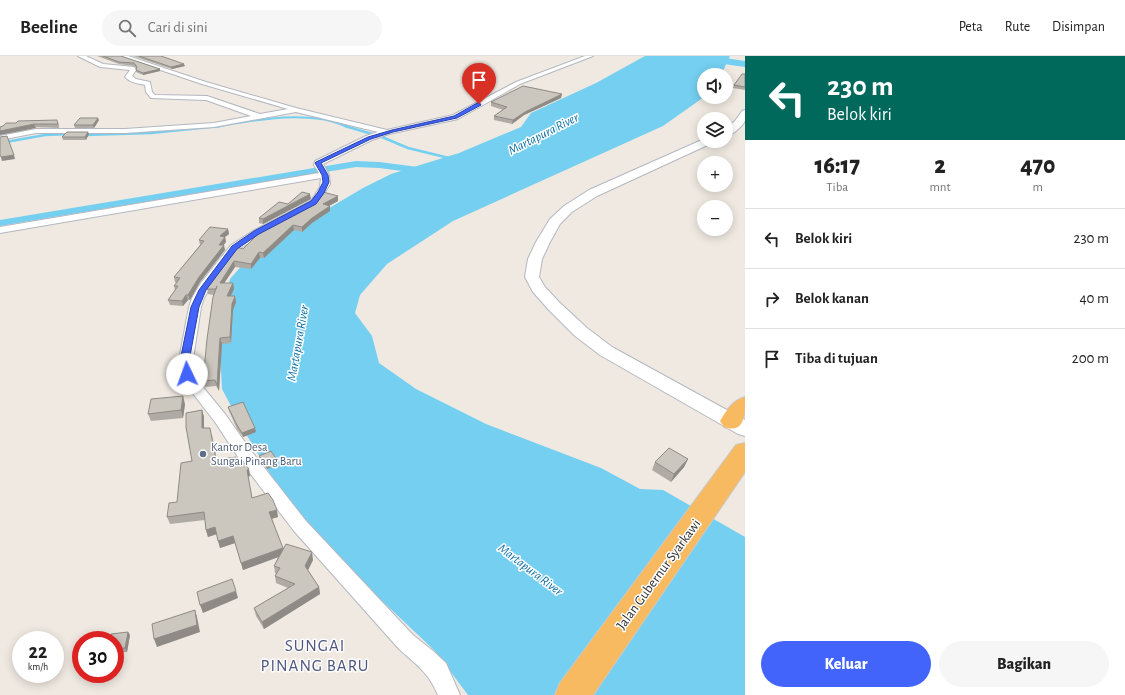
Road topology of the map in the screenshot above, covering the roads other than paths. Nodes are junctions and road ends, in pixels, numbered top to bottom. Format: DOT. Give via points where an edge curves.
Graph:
graph roads {
  1 [pos="84,56"];
  2 [pos="122,56"];
  3 [pos="590,56"];
  4 [pos="296,110"];
  5 [pos="745,113"];
  6 [pos="261,117"];
  7 [pos="733,127"];
  8 [pos="384,133"];
  9 [pos="0,138"];
  10 [pos="697,146"];
  11 [pos="322,171"];
  12 [pos="0,230"];
  13 [pos="741,418"];
  14 [pos="745,452"];
  15 [pos="449,695"];
  16 [pos="572,695"];
  1 -- 6 [label="street" via="102,66 132,68 128,77 134,81 148,83 149,92 153,96 207,98"];
  2 -- 4 [label="street"];
  3 -- 8 [label="street" via="518,83 455,117"];
  4 -- 6 [label="street"];
  4 -- 8 [label="street"];
  5 -- 7 [label="street"];
  6 -- 9 [label="street" via="225,124 172,129 36,131"];
  8 -- 11 [label="street" via="321,161"];
  10 -- 13 [label="street" via="593,193 568,209 555,222 543,242 535,259 532,277 538,289 554,306 598,345"];
  11 -- 12 [label="street"];
  11 -- 15 [label="street" via="325,185 314,203 244,240 235,247 207,283 195,307 186,356 187,374 300,526 406,642 426,658 438,672"];
  14 -- 16 [label="highway, Jalan Gubernur Syarkawi"];
}
